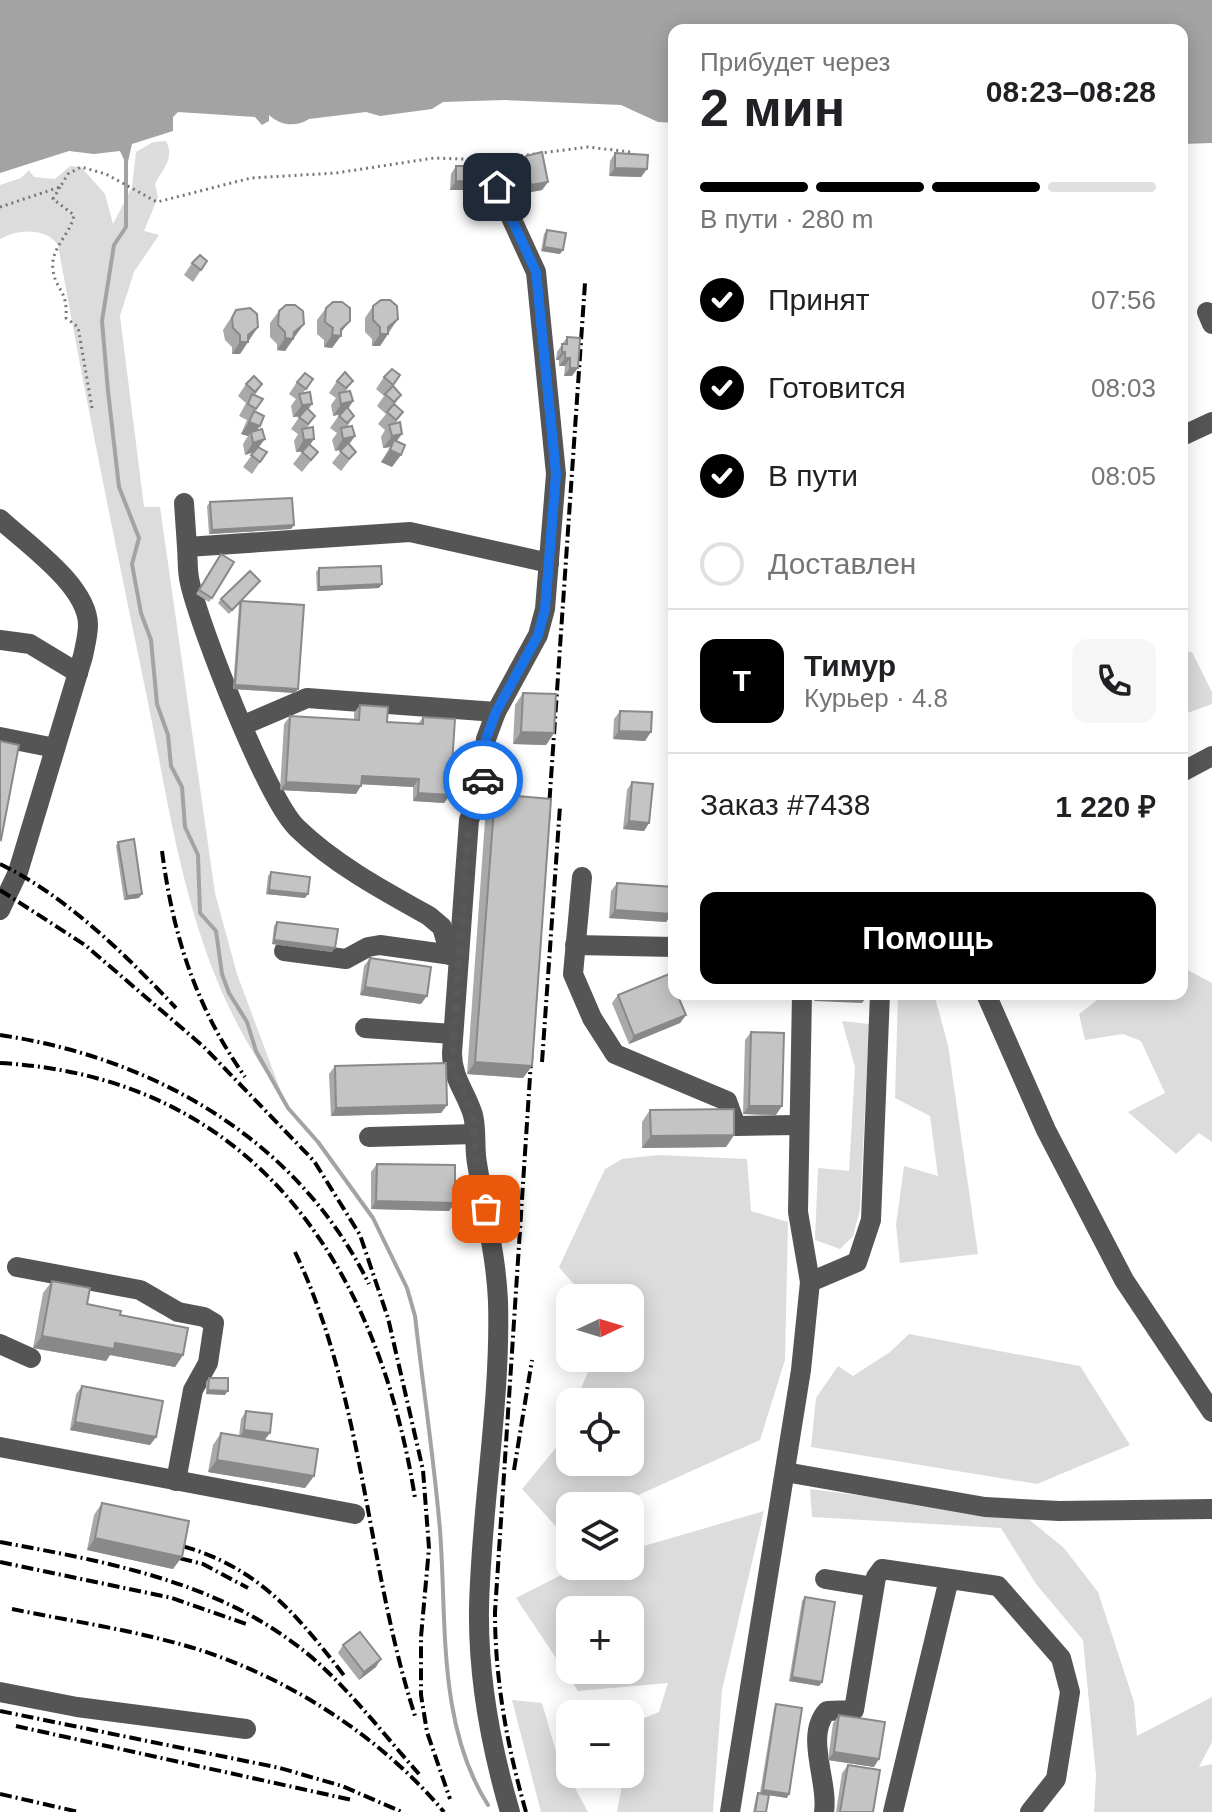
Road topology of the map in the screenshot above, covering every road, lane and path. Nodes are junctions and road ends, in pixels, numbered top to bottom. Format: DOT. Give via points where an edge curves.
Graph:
graph roads {
  1 [pos="631,152"];
  2 [pos="60,187"];
  3 [pos="497,187"];
  4 [pos="0,207"];
  5 [pos="92,408"];
  6 [pos="1212,422"];
  7 [pos="1188,433"];
  8 [pos="184,503"];
  9 [pos="0,519"];
  10 [pos="187,547"];
  11 [pos="549,563"];
  12 [pos="0,640"];
  13 [pos="78,673"];
  14 [pos="496,712"];
  15 [pos="244,725"];
  16 [pos="0,737"];
  17 [pos="55,748"];
  18 [pos="1212,756"];
  19 [pos="1188,769"];
  20 [pos="582,877"];
  21 [pos="0,910"];
  22 [pos="575,945"];
  23 [pos="668,947"];
  24 [pos="284,951"];
  25 [pos="455,956"];
  26 [pos="802,1000"];
  27 [pos="880,1000"];
  28 [pos="989,1000"];
  29 [pos="365,1028"];
  30 [pos="453,1034"];
  31 [pos="798,1125"];
  32 [pos="475,1134"];
  33 [pos="369,1137"];
  34 [pos="17,1267"];
  35 [pos="810,1282"];
  36 [pos="0,1344"];
  37 [pos="31,1358"];
  38 [pos="1212,1412"];
  39 [pos="0,1447"];
  40 [pos="785,1472"];
  41 [pos="176,1481"];
  42 [pos="1212,1509"];
  43 [pos="355,1514"];
  44 [pos="825,1579"];
  45 [pos="949,1579"];
  46 [pos="874,1587"];
  47 [pos="0,1692"];
  48 [pos="246,1729"];
  49 [pos="510,1812"];
  50 [pos="730,1812"];
  51 [pos="824,1812"];
  52 [pos="893,1812"];
  53 [pos="1030,1812"];
  1 -- 2 [label="path" via="588,147 488,160 434,158 336,173 251,178 157,202 106,174 81,167"];
  2 -- 4 [label="path"];
  2 -- 5 [label="path" via="53,199 74,215 52,269 68,299 66,318 78,327"];
  3 -- 11 [label="street" via="536,272 556,474"];
  6 -- 7 [label="street"];
  8 -- 10 [label="street"];
  9 -- 13 [label="street" via="81,599 88,622"];
  10 -- 11 [label="street" via="410,532"];
  10 -- 15 [label="street" via="189,581"];
  11 -- 14 [label="street" via="538,635"];
  12 -- 13 [label="street" via="30,644"];
  13 -- 17 [label="street"];
  14 -- 15 [label="street" via="307,698"];
  14 -- 25 [label="street" via="486,739 483,786 469,820"];
  15 -- 25 [label="street" via="277,801 295,826 429,916 442,927"];
  16 -- 17 [label="street"];
  17 -- 21 [label="street" via="18,872"];
  18 -- 19 [label="street"];
  20 -- 22 [label="street"];
  22 -- 23 [label="street"];
  22 -- 31 [label="street" via="573,974 615,1054 727,1101 736,1126"];
  24 -- 25 [label="street" via="346,959 373,945"];
  25 -- 30 [label="street"];
  26 -- 31 [label="street"];
  27 -- 35 [label="street" via="871,1220 857,1262"];
  28 -- 38 [label="street" via="1046,1130 1124,1280"];
  29 -- 30 [label="street"];
  30 -- 32 [label="street" via="454,1075 473,1115"];
  31 -- 35 [label="street" via="798,1212"];
  32 -- 33 [label="street"];
  32 -- 49 [label="street" via="491,1234 498,1340 480,1645 489,1727"];
  34 -- 41 [label="street" via="140,1290 178,1312 214,1323 208,1363 193,1390"];
  35 -- 40 [label="street"];
  36 -- 37 [label="street"];
  39 -- 41 [label="street"];
  40 -- 42 [label="street" via="985,1507"];
  40 -- 50 [label="street"];
  41 -- 43 [label="street"];
  44 -- 46 [label="street"];
  45 -- 46 [label="street" via="882,1569"];
  45 -- 52 [label="street"];
  45 -- 53 [label="street" via="998,1586 1061,1658 1070,1692 1056,1779"];
  46 -- 51 [label="street" via="854,1710 827,1711 822,1719 817,1757 827,1790"];
  47 -- 48 [label="street"];
}
